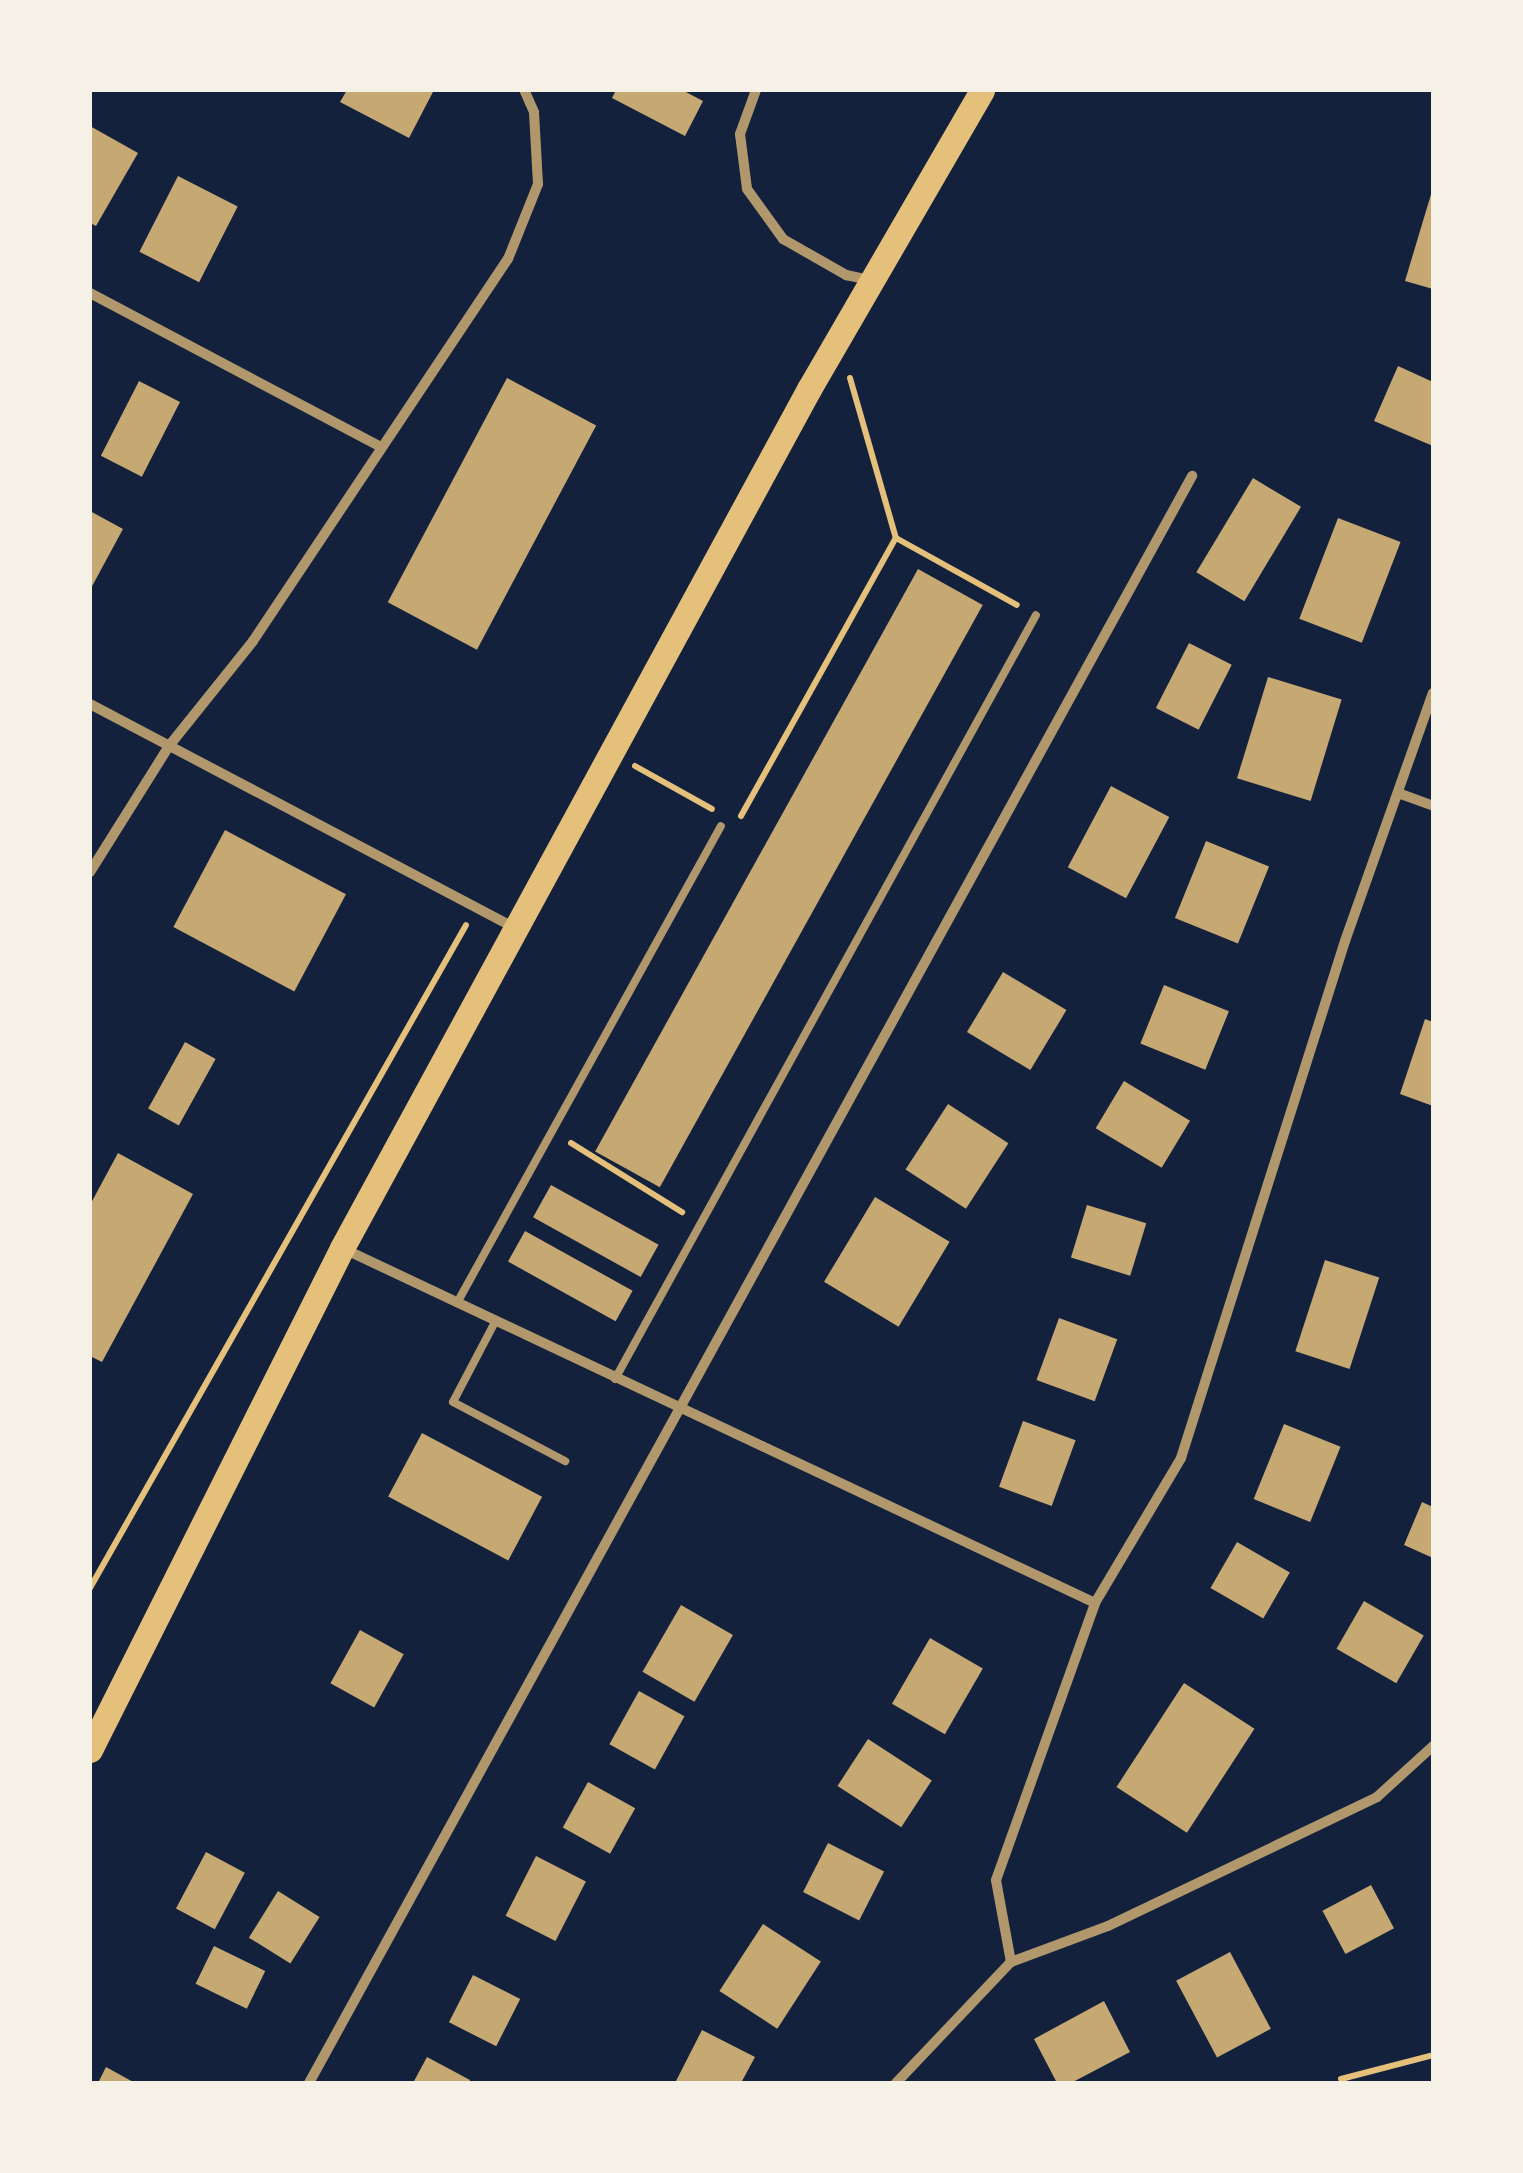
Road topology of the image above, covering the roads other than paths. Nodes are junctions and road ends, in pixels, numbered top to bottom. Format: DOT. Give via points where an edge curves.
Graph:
graph roads {
  1 [pos="524,90"];
  2 [pos="756,90"];
  3 [pos="982,90"];
  4 [pos="870,280"];
  5 [pos="90,293"];
  6 [pos="381,447"];
  7 [pos="1192,476"];
  8 [pos="1036,615"];
  9 [pos="1433,694"];
  10 [pos="90,704"];
  11 [pos="170,746"];
  12 [pos="1398,792"];
  13 [pos="1433,806"];
  14 [pos="721,826"];
  15 [pos="90,872"];
  16 [pos="517,929"];
  17 [pos="342,1248"];
  18 [pos="457,1304"];
  19 [pos="495,1322"];
  20 [pos="615,1378"];
  21 [pos="682,1411"];
  22 [pos="565,1461"];
  23 [pos="1095,1604"];
  24 [pos="1433,1746"];
  25 [pos="90,1750"];
  26 [pos="1012,1962"];
  27 [pos="310,2083"];
  28 [pos="896,2083"];
  1 -- 6 [label="street" via="534,112 538,184 508,259"];
  2 -- 4 [label="street" via="740,134 746,189 784,239"];
  3 -- 4 [label="main road"];
  4 -- 16 [label="main road"];
  5 -- 6 [label="street"];
  6 -- 11 [label="street" via="253,641"];
  7 -- 21 [label="street"];
  8 -- 20 [label="lane"];
  9 -- 12 [label="street"];
  10 -- 11 [label="street"];
  11 -- 15 [label="street"];
  11 -- 16 [label="street"];
  12 -- 13 [label="street"];
  12 -- 23 [label="street" via="1180,1458"];
  14 -- 18 [label="lane"];
  16 -- 17 [label="main road"];
  17 -- 18 [label="street"];
  17 -- 25 [label="main road"];
  18 -- 19 [label="street"];
  19 -- 20 [label="street"];
  19 -- 22 [label="lane" via="453,1402"];
  20 -- 21 [label="street"];
  21 -- 23 [label="street"];
  21 -- 27 [label="street"];
  23 -- 26 [label="street" via="996,1880"];
  24 -- 26 [label="street" via="1378,1797 1108,1926"];
  26 -- 28 [label="street"];
}
